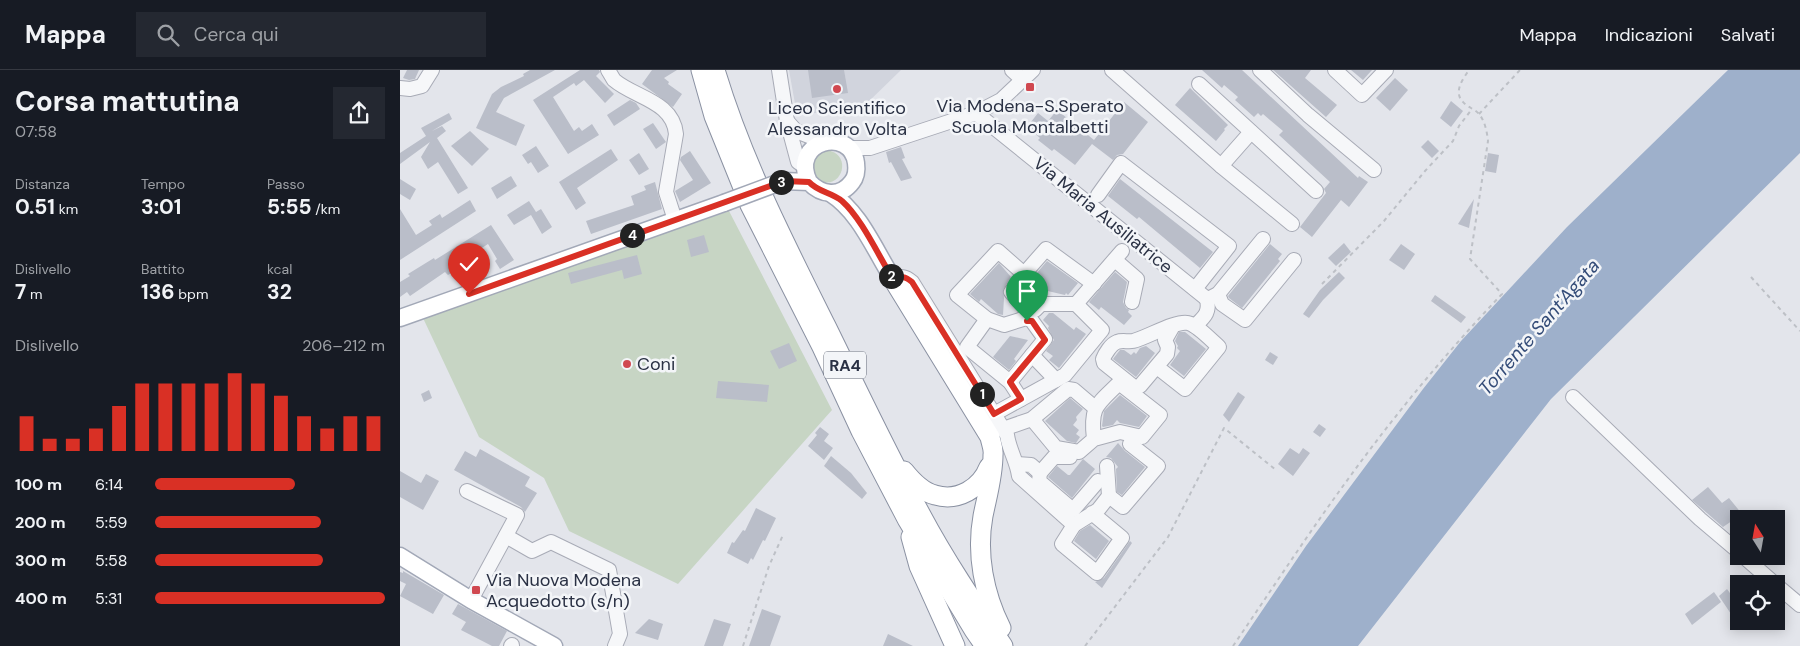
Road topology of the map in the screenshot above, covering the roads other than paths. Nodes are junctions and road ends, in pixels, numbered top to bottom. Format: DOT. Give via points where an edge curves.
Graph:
graph roads {
  1 [pos="432,70"];
  2 [pos="608,70"];
  3 [pos="701,70"];
  4 [pos="715,70"];
  5 [pos="779,70"];
  6 [pos="1012,70"];
  7 [pos="1112,70"];
  8 [pos="1260,70"];
  9 [pos="1335,70"];
  10 [pos="1386,70"];
  11 [pos="1028,75"];
  12 [pos="1199,84"];
  13 [pos="400,88"];
  14 [pos="976,113"];
  15 [pos="787,121"];
  16 [pos="1251,132"];
  17 [pos="824,142"];
  18 [pos="848,148"];
  19 [pos="870,148"];
  20 [pos="804,166"];
  21 [pos="856,166"];
  22 [pos="1221,166"];
  23 [pos="1374,170"];
  24 [pos="784,181"];
  25 [pos="809,182"];
  26 [pos="850,184"];
  27 [pos="1316,191"];
  28 [pos="830,193"];
  29 [pos="1098,195"];
  30 [pos="854,213"];
  31 [pos="675,220"];
  32 [pos="1292,224"];
  33 [pos="1263,238"];
  34 [pos="1294,260"];
  35 [pos="1024,274"];
  36 [pos="893,279"];
  37 [pos="1094,284"];
  38 [pos="1194,289"];
  39 [pos="1212,297"];
  40 [pos="1132,302"];
  41 [pos="1076,304"];
  42 [pos="1029,315"];
  43 [pos="400,318"];
  44 [pos="987,319"];
  45 [pos="1172,326"];
  46 [pos="1194,326"];
  47 [pos="1032,355"];
  48 [pos="1157,367"];
  49 [pos="1056,380"];
  50 [pos="1010,382"];
  51 [pos="1573,397"];
  52 [pos="1021,399"];
  53 [pos="1094,407"];
  54 [pos="994,414"];
  55 [pos="1032,419"];
  56 [pos="1003,428"];
  57 [pos="1094,439"];
  58 [pos="1130,444"];
  59 [pos="994,454"];
  60 [pos="890,456"];
  61 [pos="1083,457"];
  62 [pos="1017,464"];
  63 [pos="1107,466"];
  64 [pos="1040,473"];
  65 [pos="1098,481"];
  66 [pos="466,491"];
  67 [pos="1110,496"];
  68 [pos="1092,514"];
  69 [pos="907,519"];
  70 [pos="1074,525"];
  71 [pos="506,536"];
  72 [pos="1730,544"];
  73 [pos="400,556"];
  74 [pos="1754,565"];
  75 [pos="1765,575"];
  76 [pos="1785,592"];
  77 [pos="471,600"];
  78 [pos="1800,605"];
  79 [pos="554,646"];
  80 [pos="615,646"];
  81 [pos="955,646"];
  82 [pos="985,646"];
  83 [pos="1004,646"];
  1 -- 13 [label="street" via="422,86"];
  2 -- 31 [label="street" via="614,80 663,108 675,124 666,192"];
  3 -- 69 [label="highway, RA4" via="714,116 750,205"];
  4 -- 60 [label="highway, RA4" via="729,116 766,204"];
  5 -- 15 [label="street"];
  6 -- 11 [label="street"];
  7 -- 22 [label="street"];
  8 -- 23 [label="street" via="1308,116"];
  9 -- 10 [label="street" via="1362,95"];
  11 -- 14 [label="street" via="1001,100"];
  12 -- 16 [label="street"];
  14 -- 19 [label="street"];
  14 -- 38 [label="street, Via Maria Ausiliatrice"];
  15 -- 17 [label="street" via="796,132"];
  15 -- 20 [label="street" via="798,162"];
  16 -- 22 [label="street"];
  16 -- 27 [label="street"];
  17 -- 18 [label="main road" via="841,143"];
  17 -- 20 [label="main road" via="810,151"];
  18 -- 19 [label="street"];
  18 -- 21 [label="main road"];
  19 -- 21 [label="street"];
  20 -- 24 [label="main road"];
  20 -- 25 [label="main road"];
  21 -- 26 [label="main road"];
  22 -- 32 [label="street"];
  24 -- 25 [label="main road"];
  24 -- 31 [label="main road, bridge"];
  25 -- 28 [label="main road" via="814,188"];
  26 -- 28 [label="main road"];
  26 -- 30 [label="main road"];
  28 -- 30 [label="main road"];
  29 -- 38 [label="street" via="1121,163 1228,246"];
  30 -- 36 [label="main road"];
  31 -- 43 [label="main road"];
  33 -- 39 [label="street"];
  34 -- 39 [label="street, Via Maria Ausiliatrice" via="1245,320"];
  35 -- 37 [label="street" via="1046,249"];
  35 -- 42 [label="street" via="1011,292"];
  35 -- 44 [label="street" via="998,251 957,296"];
  36 -- 54 [label="street" via="902,276 912,282"];
  36 -- 59 [label="highway" via="982,421"];
  37 -- 40 [label="street" via="1118,256 1137,279"];
  37 -- 41 [label="street"];
  38 -- 39 [label="street, Via Maria Ausiliatrice"];
  39 -- 46 [label="street" via="1204,316"];
  41 -- 42 [label="street" via="1040,304"];
  41 -- 49 [label="street" via="1102,330 1065,375"];
  42 -- 44 [label="street" via="1004,325"];
  42 -- 47 [label="street" via="1045,340"];
  44 -- 50 [label="street" via="967,347"];
  45 -- 46 [label="street" via="1180,323"];
  45 -- 48 [label="street" via="1166,340 1167,354"];
  45 -- 48 [label="street" via="1132,342 1117,342 1103,359 1134,386 1140,386"];
  46 -- 48 [label="street" via="1219,347 1185,389"];
  47 -- 49 [label="street"];
  47 -- 50 [label="street"];
  49 -- 52 [label="street"];
  50 -- 52 [label="street"];
  51 -- 72 [label="street"];
  52 -- 54 [label="street"];
  53 -- 55 [label="street" via="1074,390 1068,389"];
  53 -- 57 [label="street"];
  53 -- 57 [label="street" via="1118,383 1160,415 1142,437 1120,432"];
  54 -- 56 [label="street"];
  55 -- 56 [label="street"];
  55 -- 57 [label="street" via="1056,448 1079,452"];
  56 -- 62 [label="street"];
  58 -- 67 [label="street" via="1158,466 1123,508"];
  59 -- 60 [label="highway" via="986,476 976,486 968,493 950,496 934,495 916,485"];
  59 -- 83 [label="highway" via="980,547 984,579 1004,635"];
  60 -- 83 [label="highway, RA4" via="952,569"];
  61 -- 64 [label="street" via="1054,457"];
  62 -- 64 [label="street" via="1031,465"];
  62 -- 70 [label="street" via="1019,476"];
  63 -- 67 [label="street"];
  64 -- 65 [label="street" via="1040,481 1073,510"];
  66 -- 71 [label="street" via="517,515"];
  67 -- 68 [label="street"];
  68 -- 70 [label="street"];
  68 -- 70 [label="street" via="1122,538 1097,573 1062,544"];
  69 -- 81 [label="highway" via="919,566"];
  69 -- 82 [label="highway, RA4"];
  71 -- 77 [label="street"];
  71 -- 80 [label="street" via="532,551 551,542 609,570 620,634"];
  73 -- 77 [label="main road"];
  74 -- 75 [label="street"];
  76 -- 78 [label="street"];
  77 -- 79 [label="main road"];
}
